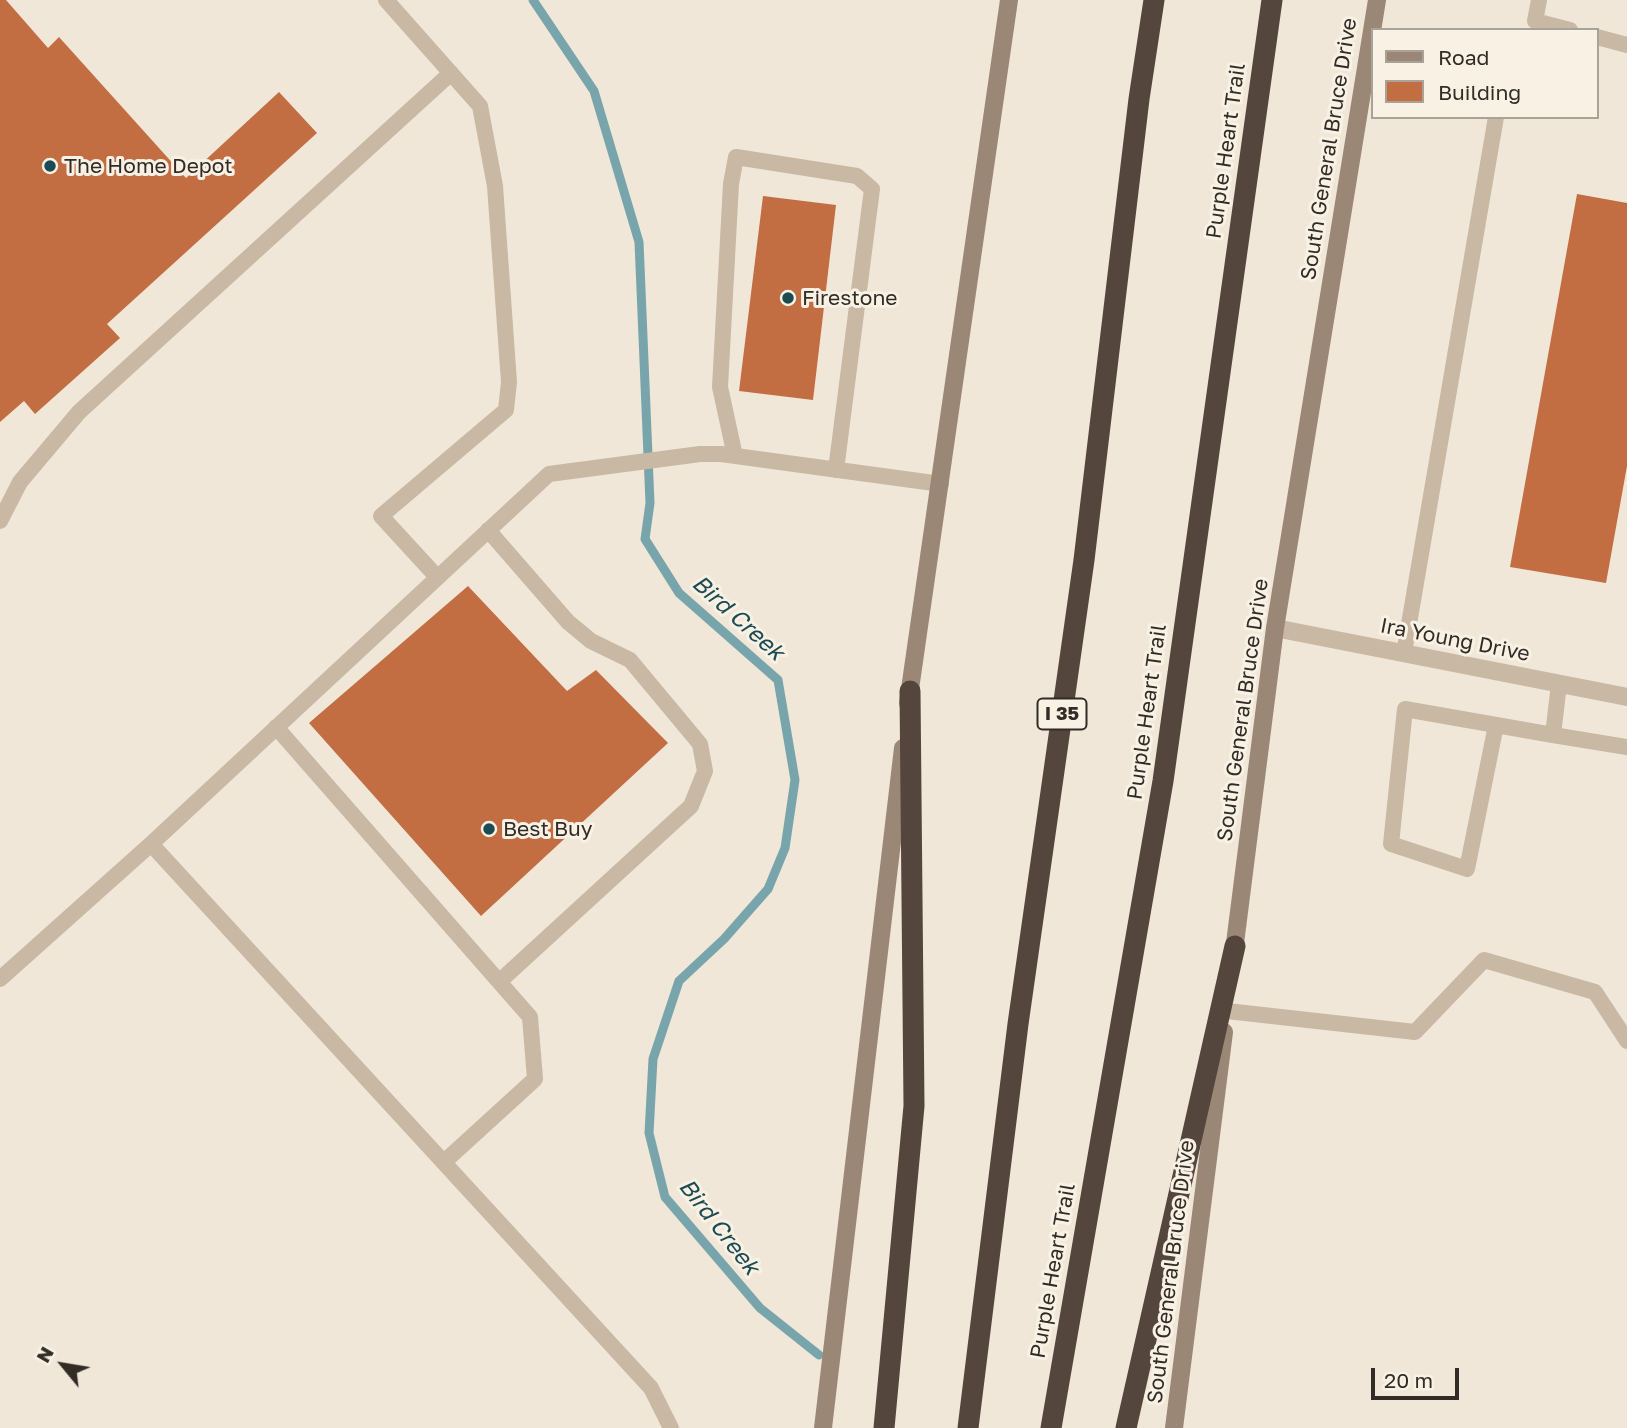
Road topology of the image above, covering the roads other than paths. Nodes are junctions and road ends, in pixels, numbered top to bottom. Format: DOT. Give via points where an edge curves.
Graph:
graph roads {
  1 [pos="386,0"];
  2 [pos="1009,0"];
  3 [pos="1154,0"];
  4 [pos="1272,0"];
  5 [pos="1377,0"];
  6 [pos="1539,0"];
  7 [pos="1532,25"];
  8 [pos="1373,28"];
  9 [pos="1555,28"];
  10 [pos="1599,38"];
  11 [pos="1371,44"];
  12 [pos="1627,45"];
  13 [pos="451,74"];
  14 [pos="1496,119"];
  15 [pos="735,456"];
  16 [pos="836,470"];
  17 [pos="941,484"];
  18 [pos="0,521"];
  19 [pos="488,530"];
  20 [pos="436,577"];
  21 [pos="1275,628"];
  22 [pos="1404,653"];
  23 [pos="1559,684"];
  24 [pos="910,691"];
  25 [pos="1627,697"];
  26 [pos="1496,725"];
  27 [pos="276,727"];
  28 [pos="1553,735"];
  29 [pos="1627,747"];
  30 [pos="151,844"];
  31 [pos="1235,946"];
  32 [pos="0,979"];
  33 [pos="500,981"];
  34 [pos="1227,1011"];
  35 [pos="1627,1041"];
  36 [pos="444,1162"];
  37 [pos="671,1428"];
  38 [pos="823,1428"];
  39 [pos="884,1428"];
  40 [pos="968,1428"];
  41 [pos="1051,1428"];
  42 [pos="1126,1428"];
  43 [pos="1174,1428"];
  1 -- 13 [label="lane"];
  2 -- 17 [label="main road"];
  3 -- 40 [label="highway, I 35"];
  4 -- 41 [label="highway, Purple Heart Trail" via="1163,780"];
  5 -- 8 [label="main road, South General Bruce Drive"];
  6 -- 7 [label="lane"];
  7 -- 9 [label="lane"];
  10 -- 12 [label="lane"];
  11 -- 21 [label="main road, South General Bruce Drive"];
  13 -- 18 [label="lane" via="79,412 20,482"];
  13 -- 20 [label="lane" via="480,106 495,186 509,382 506,410 381,516"];
  14 -- 22 [label="lane"];
  15 -- 16 [label="lane"];
  15 -- 16 [label="lane" via="720,387 736,157 857,176 872,189"];
  15 -- 19 [label="lane" via="700,454 549,474"];
  16 -- 17 [label="lane"];
  17 -- 24 [label="main road"];
  19 -- 20 [label="lane"];
  19 -- 33 [label="lane" via="568,622 591,641 630,660 700,744 705,771 691,806"];
  20 -- 27 [label="lane"];
  21 -- 22 [label="street, Ira Young Drive"];
  21 -- 31 [label="main road, South General Bruce Drive"];
  22 -- 23 [label="street, Ira Young Drive"];
  23 -- 25 [label="street, Ira Young Drive"];
  23 -- 28 [label="lane"];
  24 -- 38 [label="main road"];
  24 -- 39 [label="highway" via="914,1106"];
  26 -- 26 [label="lane" via="1405,709 1391,844 1467,869"];
  26 -- 28 [label="lane"];
  27 -- 30 [label="lane"];
  27 -- 33 [label="lane"];
  28 -- 29 [label="lane"];
  30 -- 32 [label="lane"];
  30 -- 36 [label="lane"];
  31 -- 34 [label="main road, South General Bruce Drive"];
  31 -- 42 [label="highway"];
  33 -- 36 [label="lane" via="530,1017 535,1079"];
  34 -- 35 [label="lane" via="1415,1032 1484,961 1595,992"];
  34 -- 43 [label="main road, South General Bruce Drive"];
  36 -- 37 [label="lane" via="650,1388"];
}
